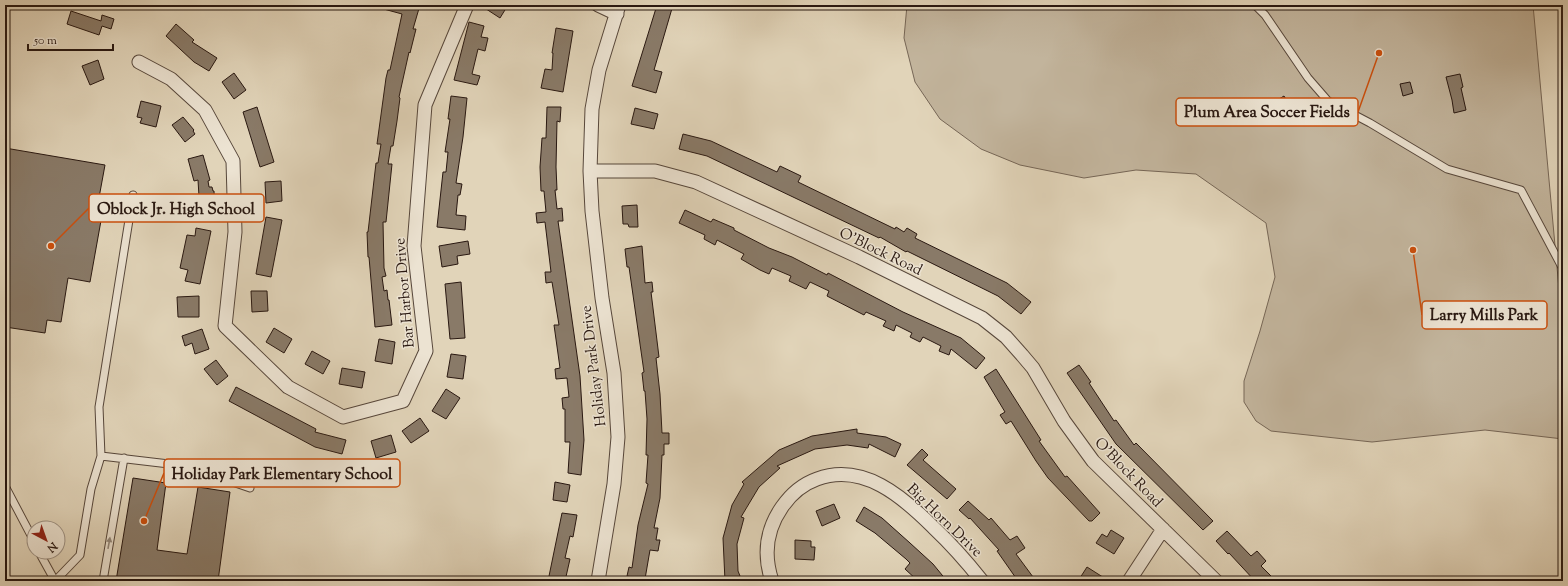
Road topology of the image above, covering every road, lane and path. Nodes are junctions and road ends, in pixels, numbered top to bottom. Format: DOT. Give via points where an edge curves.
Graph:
graph roads {
  1 [pos="467,5"];
  2 [pos="598,5"];
  3 [pos="1255,5"];
  4 [pos="618,10"];
  5 [pos="139,62"];
  6 [pos="590,171"];
  7 [pos="133,195"];
  8 [pos="1563,269"];
  9 [pos="101,456"];
  10 [pos="124,458"];
  11 [pos="5,486"];
  12 [pos="250,488"];
  13 [pos="26,527"];
  14 [pos="1163,529"];
  15 [pos="44,560"];
  16 [pos="55,581"];
  17 [pos="103,581"];
  18 [pos="598,581"];
  19 [pos="772,581"];
  20 [pos="982,581"];
  21 [pos="1130,581"];
  22 [pos="1216,581"];
  1 -- 5 [label="street, Bar Harbor Drive" via="425,105 414,246 426,351 403,401 343,417 288,387 225,326 235,232 233,161 205,110 171,80"];
  2 -- 4 [label="street"];
  3 -- 8 [label="lane" via="1328,101 1447,169 1521,190"];
  4 -- 6 [label="street" via="599,70 592,109"];
  6 -- 14 [label="street, O'Block Road" via="655,171 696,182 859,257 982,318 1006,337 1033,368 1064,421 1093,461"];
  6 -- 18 [label="street, Holiday Park Drive" via="602,298 614,373 618,437 614,484"];
  7 -- 9 [label="lane" via="99,407"];
  9 -- 10 [label="lane"];
  9 -- 16 [label="lane" via="91,489 80,555"];
  10 -- 12 [label="lane" via="186,466"];
  17 -- 10 [label="lane, one-way"];
  11 -- 13 [label="lane"];
  14 -- 21 [label="street"];
  14 -- 22 [label="street, O'Block Road"];
  15 -- 16 [label="lane"];
  19 -- 20 [label="street, Big Horn Drive" via="768,568 767,542 778,514 793,494 813,480 828,475 845,474 877,483 907,502 958,552"];
}
